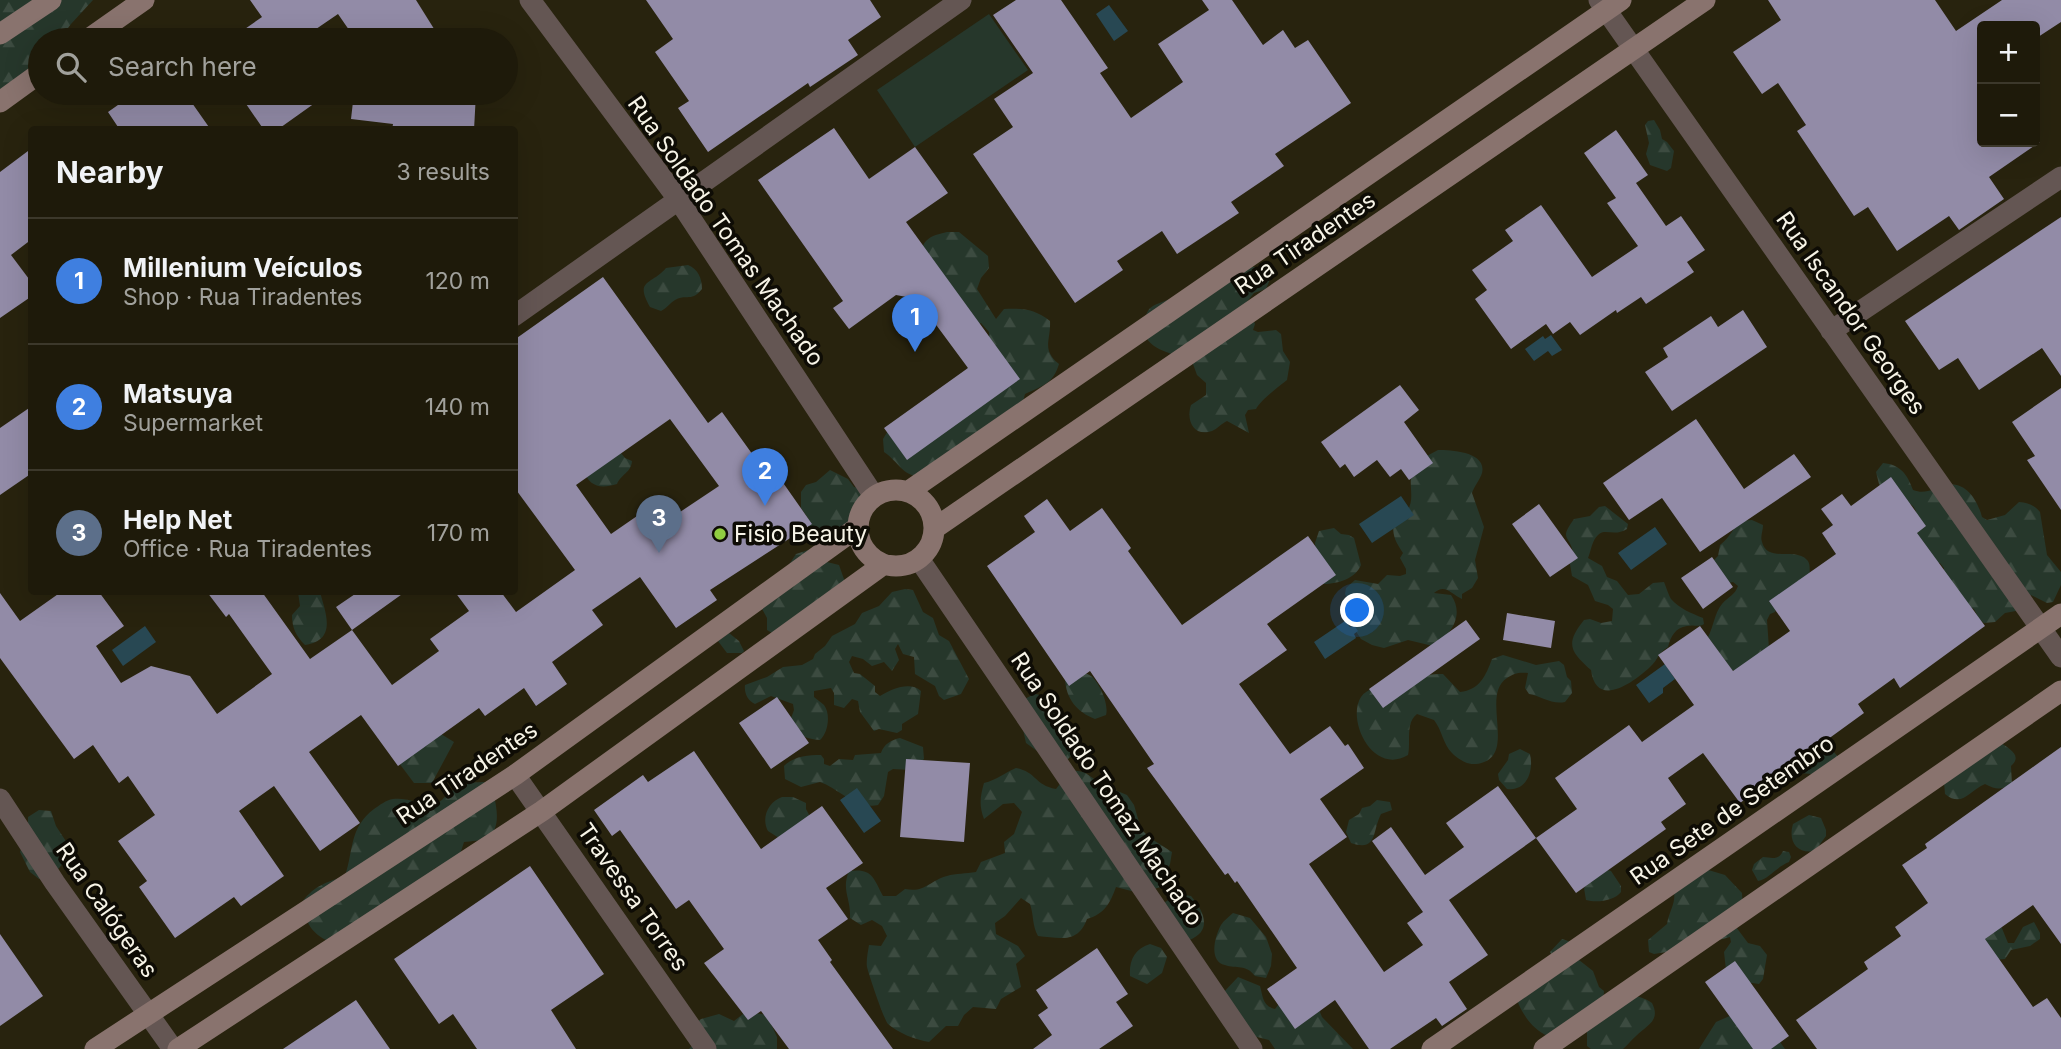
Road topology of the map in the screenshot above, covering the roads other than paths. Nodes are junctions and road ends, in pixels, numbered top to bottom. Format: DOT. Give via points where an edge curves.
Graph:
graph roads {
  1 [pos="51,0"];
  2 [pos="144,0"];
  3 [pos="530,0"];
  4 [pos="961,0"];
  5 [pos="1705,0"];
  6 [pos="1609,3"];
  7 [pos="104,28"];
  8 [pos="0,34"];
  9 [pos="1633,50"];
  10 [pos="28,82"];
  11 [pos="0,102"];
  12 [pos="2061,177"];
  13 [pos="678,199"];
  14 [pos="518,314"];
  15 [pos="1832,331"];
  16 [pos="909,491"];
  17 [pos="874,496"];
  18 [pos="858,527"];
  19 [pos="936,528"];
  20 [pos="919,559"];
  21 [pos="884,564"];
  22 [pos="2061,614"];
  23 [pos="2040,628"];
  24 [pos="2061,657"];
  25 [pos="2061,691"];
  26 [pos="515,775"];
  27 [pos="0,799"];
  28 [pos="542,811"];
  29 [pos="146,1013"];
  30 [pos="95,1049"];
  31 [pos="175,1049"];
  32 [pos="706,1049"];
  33 [pos="1252,1049"];
  34 [pos="1432,1049"];
  35 [pos="1544,1049"];
  1 -- 8 [label="main road"];
  2 -- 7 [label="main road"];
  3 -- 13 [label="street, Rua Soldado Tomas Machado"];
  4 -- 13 [label="street"];
  5 -- 9 [label="main road, Rua Tiradentes"];
  6 -- 9 [label="street, Rua Iscandor Georges"];
  6 -- 16 [label="main road, Rua Tiradentes"];
  9 -- 15 [label="street, Rua Iscandor Georges"];
  9 -- 19 [label="main road, Rua Tiradentes"];
  10 -- 11 [label="main road"];
  12 -- 15 [label="street"];
  13 -- 14 [label="street"];
  13 -- 17 [label="street, Rua Soldado Tomas Machado"];
  15 -- 23 [label="street, Rua Iscandor Georges"];
  16 -- 17 [label="main road" via="897,489"];
  16 -- 19 [label="main road" via="928,505"];
  17 -- 18 [label="main road" via="865,505"];
  18 -- 21 [label="main road" via="865,550"];
  18 -- 26 [label="main road, Rua Tiradentes"];
  19 -- 20 [label="main road" via="928,551"];
  20 -- 21 [label="main road" via="908,565"];
  20 -- 33 [label="street, Rua Soldado Tomaz Machado"];
  21 -- 28 [label="main road"];
  22 -- 23 [label="main road, Rua Sete de Setembro"];
  23 -- 24 [label="street, Rua Iscandor Georges"];
  23 -- 34 [label="main road, Rua Sete de Setembro"];
  25 -- 35 [label="main road"];
  26 -- 28 [label="street, Travessa Torres"];
  26 -- 29 [label="main road, Rua Tiradentes"];
  27 -- 29 [label="street, Rua Calógeras"];
  28 -- 31 [label="main road"];
  28 -- 32 [label="street, Travessa Torres"];
  29 -- 30 [label="main road, Rua Tiradentes"];
  29 -- 31 [label="street, Rua Calógeras"];
}
